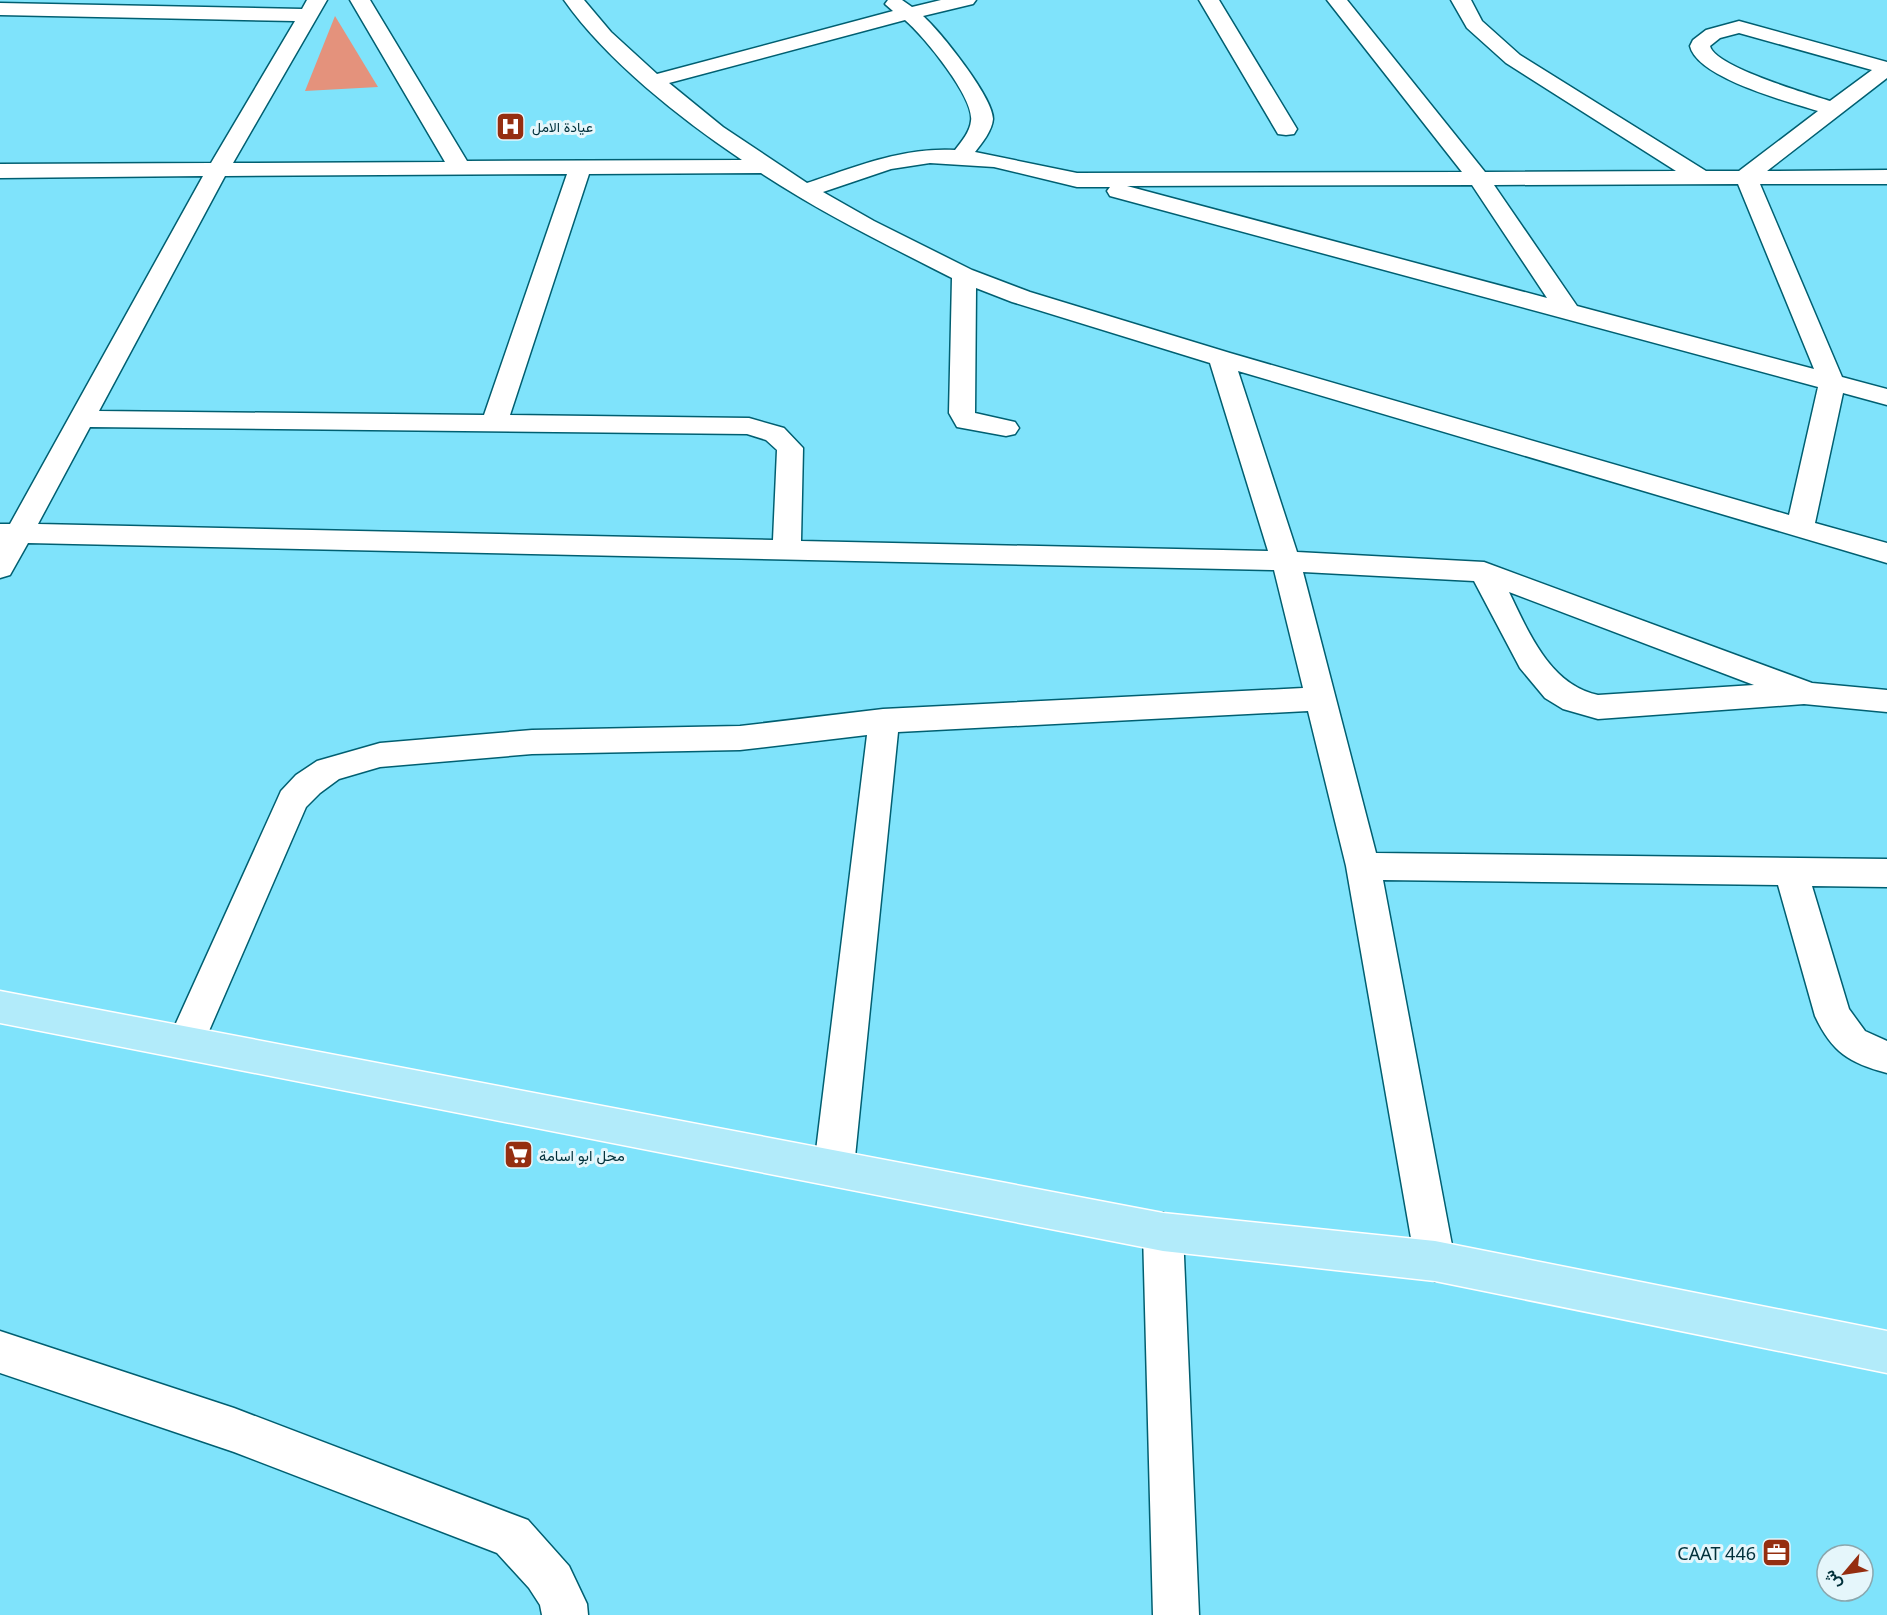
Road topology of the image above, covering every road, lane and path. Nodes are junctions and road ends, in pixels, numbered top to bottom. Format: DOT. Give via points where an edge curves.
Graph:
graph roads {
  1 [pos="360,0"];
  2 [pos="574,0"];
  3 [pos="888,0"];
  4 [pos="966,0"];
  5 [pos="1209,0"];
  6 [pos="1337,0"];
  7 [pos="1461,0"];
  8 [pos="313,7"];
  9 [pos="6,9"];
  10 [pos="909,13"];
  11 [pos="0,28"];
  12 [pos="1887,68"];
  13 [pos="653,81"];
  14 [pos="1833,109"];
  15 [pos="1286,129"];
  16 [pos="961,157"];
  17 [pos="767,166"];
  18 [pos="459,167"];
  19 [pos="580,167"];
  20 [pos="0,171"];
  21 [pos="217,171"];
  22 [pos="1746,176"];
  23 [pos="1700,177"];
  24 [pos="1887,177"];
  25 [pos="1478,178"];
  26 [pos="1077,180"];
  27 [pos="804,191"];
  28 [pos="964,275"];
  29 [pos="1567,310"];
  30 [pos="1221,358"];
  31 [pos="1832,383"];
  32 [pos="1887,396"];
  33 [pos="82,418"];
  34 [pos="494,424"];
  35 [pos="1006,428"];
  36 [pos="1800,529"];
  37 [pos="9,533"];
  38 [pos="787,549"];
  39 [pos="1887,553"];
  40 [pos="1286,561"];
  41 [pos="0,568"];
  42 [pos="1484,572"];
  43 [pos="1809,694"];
  44 [pos="1320,699"];
  45 [pos="1887,701"];
  46 [pos="883,721"];
  47 [pos="1362,866"];
  48 [pos="1791,872"];
  49 [pos="1887,873"];
  50 [pos="0,1007"];
  51 [pos="186,1043"];
  52 [pos="1887,1056"];
  53 [pos="834,1167"];
  54 [pos="1163,1232"];
  55 [pos="1435,1261"];
  56 [pos="0,1352"];
  57 [pos="1887,1352"];
  58 [pos="565,1615"];
  59 [pos="1176,1615"];
  1 -- 18 [label="street"];
  2 -- 13 [label="street" via="604,36"];
  3 -- 10 [label="street"];
  4 -- 10 [label="street"];
  5 -- 15 [label="street"];
  6 -- 25 [label="street"];
  7 -- 23 [label="street" via="1474,24 1513,59"];
  8 -- 9 [label="street"];
  8 -- 21 [label="street"];
  9 -- 11 [label="street"];
  10 -- 13 [label="street"];
  10 -- 16 [label="street" via="939,44 981,111 981,123"];
  12 -- 14 [label="street"];
  12 -- 14 [label="street" via="1739,27 1713,34 1700,44 1705,56 1722,67"];
  13 -- 17 [label="street" via="715,132"];
  14 -- 22 [label="street"];
  16 -- 26 [label="street"];
  16 -- 27 [label="street" via="907,159"];
  17 -- 19 [label="street"];
  17 -- 27 [label="street"];
  18 -- 19 [label="street"];
  18 -- 21 [label="street"];
  19 -- 34 [label="street"];
  20 -- 21 [label="street"];
  21 -- 33 [label="street"];
  22 -- 23 [label="street"];
  22 -- 24 [label="street"];
  22 -- 31 [label="street"];
  23 -- 25 [label="street"];
  25 -- 26 [label="street"];
  25 -- 29 [label="street"];
  26 -- 29 [label="street"];
  27 -- 28 [label="street"];
  28 -- 30 [label="street" via="1021,297"];
  28 -- 35 [label="street" via="962,413 966,421"];
  29 -- 31 [label="street"];
  30 -- 36 [label="street"];
  30 -- 40 [label="street"];
  31 -- 32 [label="street"];
  31 -- 36 [label="street"];
  33 -- 34 [label="street"];
  33 -- 37 [label="street"];
  34 -- 38 [label="street" via="724,425 749,426 774,434 790,448"];
  36 -- 39 [label="street"];
  37 -- 38 [label="street"];
  37 -- 41 [label="street"];
  38 -- 40 [label="street"];
  40 -- 42 [label="street"];
  40 -- 44 [label="street"];
  42 -- 43 [label="street"];
  42 -- 43 [label="street" via="1531,662 1552,686 1572,700 1598,707"];
  43 -- 45 [label="street"];
  44 -- 46 [label="street"];
  44 -- 47 [label="street"];
  46 -- 51 [label="street" via="740,738 532,742 380,755 328,770 293,800"];
  46 -- 53 [label="street"];
  47 -- 48 [label="street"];
  47 -- 55 [label="street"];
  48 -- 49 [label="street"];
  48 -- 52 [label="street" via="1833,1016 1852,1042"];
  50 -- 51 [label="main road"];
  51 -- 53 [label="main road"];
  53 -- 54 [label="main road"];
  54 -- 55 [label="main road"];
  54 -- 59 [label="street"];
  55 -- 57 [label="main road"];
  56 -- 58 [label="street" via="234,1430 512,1536 545,1570"];
}
